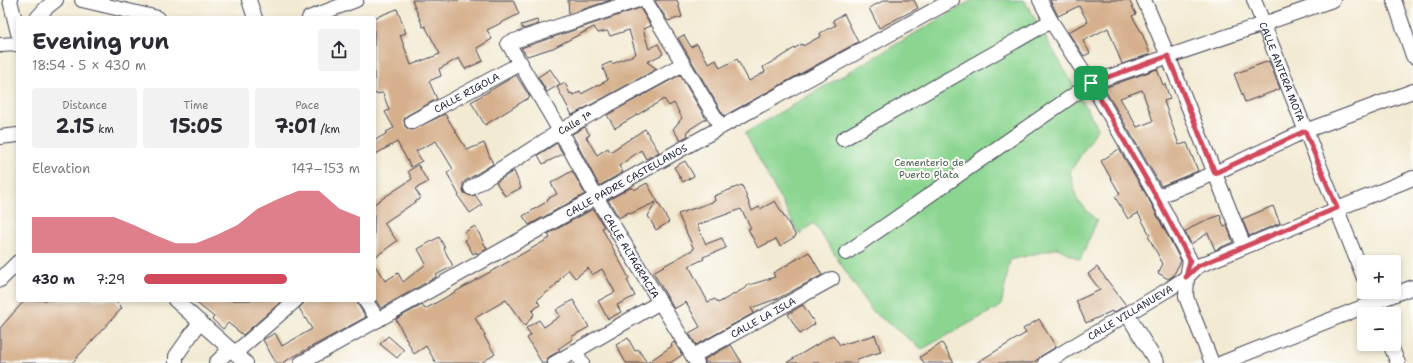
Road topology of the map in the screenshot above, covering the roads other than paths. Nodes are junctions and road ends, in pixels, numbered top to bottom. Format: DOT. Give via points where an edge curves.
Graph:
graph roads {
  1 [pos="10,0"];
  2 [pos="56,0"];
  3 [pos="82,0"];
  4 [pos="249,0"];
  5 [pos="356,0"];
  6 [pos="638,0"];
  7 [pos="645,0"];
  8 [pos="952,0"];
  9 [pos="1040,0"];
  10 [pos="1144,0"];
  11 [pos="1254,0"];
  12 [pos="1333,0"];
  13 [pos="1394,0"];
  14 [pos="39,16"];
  15 [pos="150,16"];
  16 [pos="254,16"];
  17 [pos="314,16"];
  18 [pos="1051,21"];
  19 [pos="1263,24"];
  20 [pos="16,25"];
  21 [pos="16,44"];
  22 [pos="0,45"];
  23 [pos="1168,56"];
  24 [pos="1413,56"];
  25 [pos="521,62"];
  26 [pos="683,64"];
  27 [pos="1091,83"];
  28 [pos="1413,91"];
  29 [pos="412,122"];
  30 [pos="721,127"];
  31 [pos="560,130"];
  32 [pos="1305,131"];
  33 [pos="16,135"];
  34 [pos="0,137"];
  35 [pos="843,139"];
  36 [pos="1215,173"];
  37 [pos="1413,178"];
  38 [pos="471,188"];
  39 [pos="596,197"];
  40 [pos="1157,198"];
  41 [pos="1337,208"];
  42 [pos="1244,246"];
  43 [pos="846,253"];
  44 [pos="1357,260"];
  45 [pos="16,264"];
  46 [pos="1186,277"];
  47 [pos="832,279"];
  48 [pos="0,280"];
  49 [pos="1413,287"];
  50 [pos="177,302"];
  51 [pos="293,302"];
  52 [pos="366,302"];
  53 [pos="660,302"];
  54 [pos="1374,303"];
  55 [pos="1127,314"];
  56 [pos="378,320"];
  57 [pos="200,322"];
  58 [pos="232,351"];
  59 [pos="1393,351"];
  60 [pos="578,357"];
  61 [pos="695,359"];
  62 [pos="176,363"];
  63 [pos="216,363"];
  64 [pos="246,363"];
  65 [pos="301,363"];
  66 [pos="555,363"];
  67 [pos="1045,363"];
  68 [pos="1157,363"];
  69 [pos="1212,363"];
  70 [pos="1222,363"];
  71 [pos="1398,363"];
  1 -- 20 [label="street"];
  2 -- 14 [label="street"];
  3 -- 15 [label="street"];
  4 -- 16 [label="street"];
  5 -- 17 [label="street"];
  6 -- 25 [label="street, CALLE ALTAGRACIA" via="508,43"];
  7 -- 26 [label="street"];
  8 -- 30 [label="street, CALLE PADRE CASTELLANOS"];
  9 -- 18 [label="street"];
  10 -- 23 [label="street"];
  11 -- 19 [label="street, CALLE ANTERA MOTA"];
  12 -- 19 [label="street"];
  13 -- 24 [label="street"];
  18 -- 27 [label="street"];
  18 -- 35 [label="street"];
  19 -- 23 [label="street"];
  19 -- 32 [label="street, CALLE ANTERA MOTA"];
  21 -- 22 [label="street"];
  23 -- 27 [label="street"];
  23 -- 36 [label="street"];
  25 -- 29 [label="street, CALLE RIGOLA"];
  25 -- 31 [label="street, CALLE ALTAGRACIA"];
  26 -- 30 [label="street"];
  26 -- 31 [label="street, Calle 1ª"];
  27 -- 40 [label="street"];
  27 -- 43 [label="street"];
  28 -- 32 [label="street"];
  30 -- 39 [label="street, CALLE PADRE CASTELLANOS"];
  31 -- 38 [label="street, Calle 1ª"];
  31 -- 39 [label="street, CALLE ALTAGRACIA"];
  32 -- 36 [label="street"];
  32 -- 41 [label="street, CALLE ANTERA MOTA"];
  33 -- 34 [label="street"];
  36 -- 40 [label="street"];
  36 -- 42 [label="street"];
  37 -- 41 [label="street, CALLE VILLANUEVA"];
  39 -- 53 [label="street, CALLE ALTAGRACIA"];
  39 -- 56 [label="street, CALLE PADRE CASTELLANOS"];
  40 -- 46 [label="street" via="1190,260"];
  41 -- 42 [label="street, CALLE VILLANUEVA"];
  41 -- 44 [label="street, CALLE ANTERA MOTA"];
  42 -- 46 [label="street, CALLE VILLANUEVA" via="1198,266"];
  45 -- 48 [label="street"];
  46 -- 55 [label="street, CALLE VILLANUEVA"];
  46 -- 69 [label="street" via="1186,298"];
  47 -- 61 [label="street, CALLE LA ISLA"];
  49 -- 54 [label="street"];
  50 -- 57 [label="street"];
  51 -- 58 [label="street"];
  52 -- 56 [label="street"];
  53 -- 60 [label="street"];
  53 -- 61 [label="street, CALLE ALTAGRACIA"];
  54 -- 70 [label="street"];
  55 -- 67 [label="street, CALLE VILLANUEVA"];
  55 -- 68 [label="street"];
  56 -- 65 [label="street, CALLE PADRE CASTELLANOS"];
  57 -- 58 [label="street"];
  57 -- 62 [label="street" via="176,356"];
  58 -- 63 [label="street"];
  58 -- 64 [label="street"];
  59 -- 71 [label="street"];
  60 -- 66 [label="street"];
}
